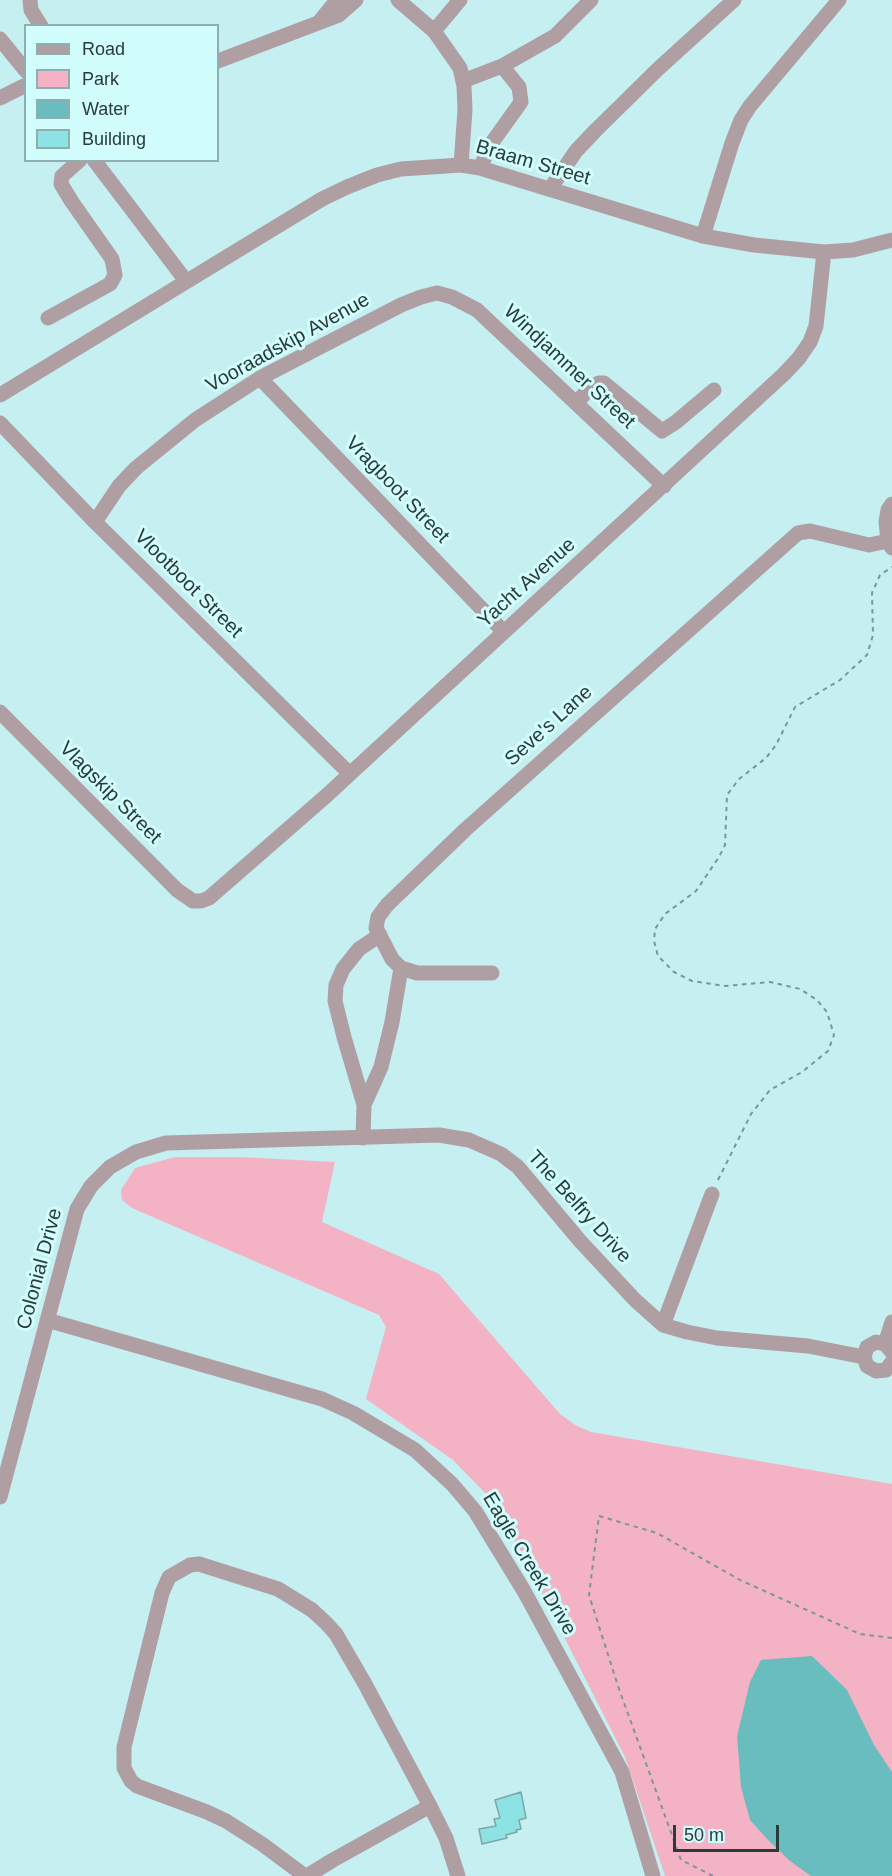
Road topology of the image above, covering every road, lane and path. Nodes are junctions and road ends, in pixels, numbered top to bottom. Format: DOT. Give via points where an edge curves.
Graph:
graph roads {
  1 [pos="30,0"];
  2 [pos="356,0"];
  3 [pos="398,0"];
  4 [pos="460,0"];
  5 [pos="591,0"];
  6 [pos="734,0"];
  7 [pos="839,0"];
  8 [pos="332,5"];
  9 [pos="40,24"];
  10 [pos="434,31"];
  11 [pos="0,39"];
  12 [pos="219,61"];
  13 [pos="502,66"];
  14 [pos="24,69"];
  15 [pos="463,81"];
  16 [pos="24,86"];
  17 [pos="0,98"];
  18 [pos="78,162"];
  19 [pos="96,162"];
  20 [pos="461,165"];
  21 [pos="480,168"];
  22 [pos="550,189"];
  23 [pos="703,236"];
  24 [pos="892,240"];
  25 [pos="824,252"];
  26 [pos="186,281"];
  27 [pos="437,293"];
  28 [pos="48,318"];
  29 [pos="260,378"];
  30 [pos="714,390"];
  31 [pos="0,395"];
  32 [pos="576,403"];
  33 [pos="0,423"];
  34 [pos="664,486"];
  35 [pos="892,504"];
  36 [pos="95,522"];
  37 [pos="890,545"];
  38 [pos="892,567"];
  39 [pos="504,632"];
  40 [pos="0,712"];
  41 [pos="350,773"];
  42 [pos="193,901"];
  43 [pos="380,935"];
  44 [pos="401,968"];
  45 [pos="492,973"];
  46 [pos="364,1105"];
  47 [pos="363,1138"];
  48 [pos="110,1167"];
  49 [pos="712,1194"];
  50 [pos="47,1320"];
  51 [pos="892,1322"];
  52 [pos="663,1325"];
  53 [pos="864,1356"];
  54 [pos="890,1358"];
  55 [pos="0,1497"];
  56 [pos="892,1638"];
  57 [pos="430,1806"];
  58 [pos="306,1876"];
  59 [pos="458,1876"];
  60 [pos="653,1876"];
  61 [pos="713,1876"];
  1 -- 9 [label="street"];
  2 -- 8 [label="street"];
  3 -- 10 [label="street"];
  4 -- 10 [label="street"];
  5 -- 13 [label="street" via="555,36"];
  6 -- 22 [label="street" via="596,130"];
  7 -- 23 [label="street" via="741,120"];
  8 -- 12 [label="street" via="320,21"];
  10 -- 15 [label="street" via="460,68"];
  11 -- 14 [label="street"];
  13 -- 15 [label="street"];
  13 -- 21 [label="street" via="519,87 521,102 491,144"];
  15 -- 20 [label="street"];
  16 -- 17 [label="street"];
  18 -- 28 [label="street" via="62,176 61,184 112,259 116,275 110,284"];
  19 -- 26 [label="street"];
  20 -- 21 [label="street, Braam Street"];
  20 -- 26 [label="street, Braam Street" via="401,169 346,186"];
  21 -- 22 [label="street, Braam Street"];
  22 -- 23 [label="street, Braam Street"];
  23 -- 25 [label="street, Braam Street" via="754,246"];
  24 -- 25 [label="street, Braam Street" via="853,250"];
  25 -- 34 [label="street, Yacht Avenue" via="816,326 810,342 784,374"];
  26 -- 31 [label="street, Braam Street"];
  27 -- 29 [label="street, Vooraadskip Avenue" via="401,305"];
  27 -- 32 [label="street, Windjammer Street" via="477,310"];
  29 -- 36 [label="street, Vooraadskip Avenue" via="195,420 136,468"];
  29 -- 39 [label="street, Vragboot Street"];
  30 -- 32 [label="street" via="662,431 604,382 591,387"];
  32 -- 34 [label="street, Windjammer Street"];
  33 -- 36 [label="street, Vlootboot Street"];
  34 -- 39 [label="street, Yacht Avenue"];
  35 -- 37 [label="street" via="886,522"];
  36 -- 41 [label="street, Vlootboot Street"];
  37 -- 43 [label="street, Seve's Lane" via="869,545 810,531 798,533 450,844 387,905 378,917 376,928"];
  38 -- 49 [label="path" via="880,575 872,593 873,635 867,655 840,680 795,707 766,758 739,779 727,795 725,845 719,857 696,891 665,914 655,929 658,956 674,972 692,981 725,986 770,982 800,989 827,1012 834,1035 828,1051 770,1090 751,1114"];
  39 -- 41 [label="street, Yacht Avenue"];
  40 -- 42 [label="street, Vlagskip Street" via="168,881"];
  41 -- 42 [label="street, Yacht Avenue" via="209,898"];
  43 -- 44 [label="street"];
  43 -- 46 [label="street" via="359,949 336,985 335,1001"];
  44 -- 45 [label="street" via="417,973"];
  44 -- 46 [label="street" via="381,1067"];
  46 -- 47 [label="street"];
  47 -- 48 [label="street, The Belfry Drive" via="166,1143 136,1152"];
  47 -- 52 [label="street, The Belfry Drive" via="439,1135 469,1140 501,1154 518,1167 580,1241"];
  48 -- 50 [label="street, Colonial Drive" via="91,1186 77,1209"];
  49 -- 52 [label="street"];
  50 -- 55 [label="street, Colonial Drive"];
  50 -- 60 [label="street, Eagle Creek Drive" via="322,1399 415,1450 437,1470 475,1511 500,1551 622,1772"];
  51 -- 54 [label="street"];
  52 -- 53 [label="street, The Belfry Drive" via="717,1338 808,1346"];
  53 -- 54 [label="street" via="876,1342"];
  53 -- 54 [label="street" via="871,1370 881,1372"];
  56 -- 61 [label="path" via="860,1634 740,1580 657,1533 600,1515 589,1594 681,1860"];
  57 -- 58 [label="street"];
  57 -- 58 [label="street" via="336,1634 312,1610 278,1588 199,1564 181,1569 169,1577 162,1593 124,1748 127,1775 138,1786 226,1821"];
  57 -- 59 [label="street"];
}
